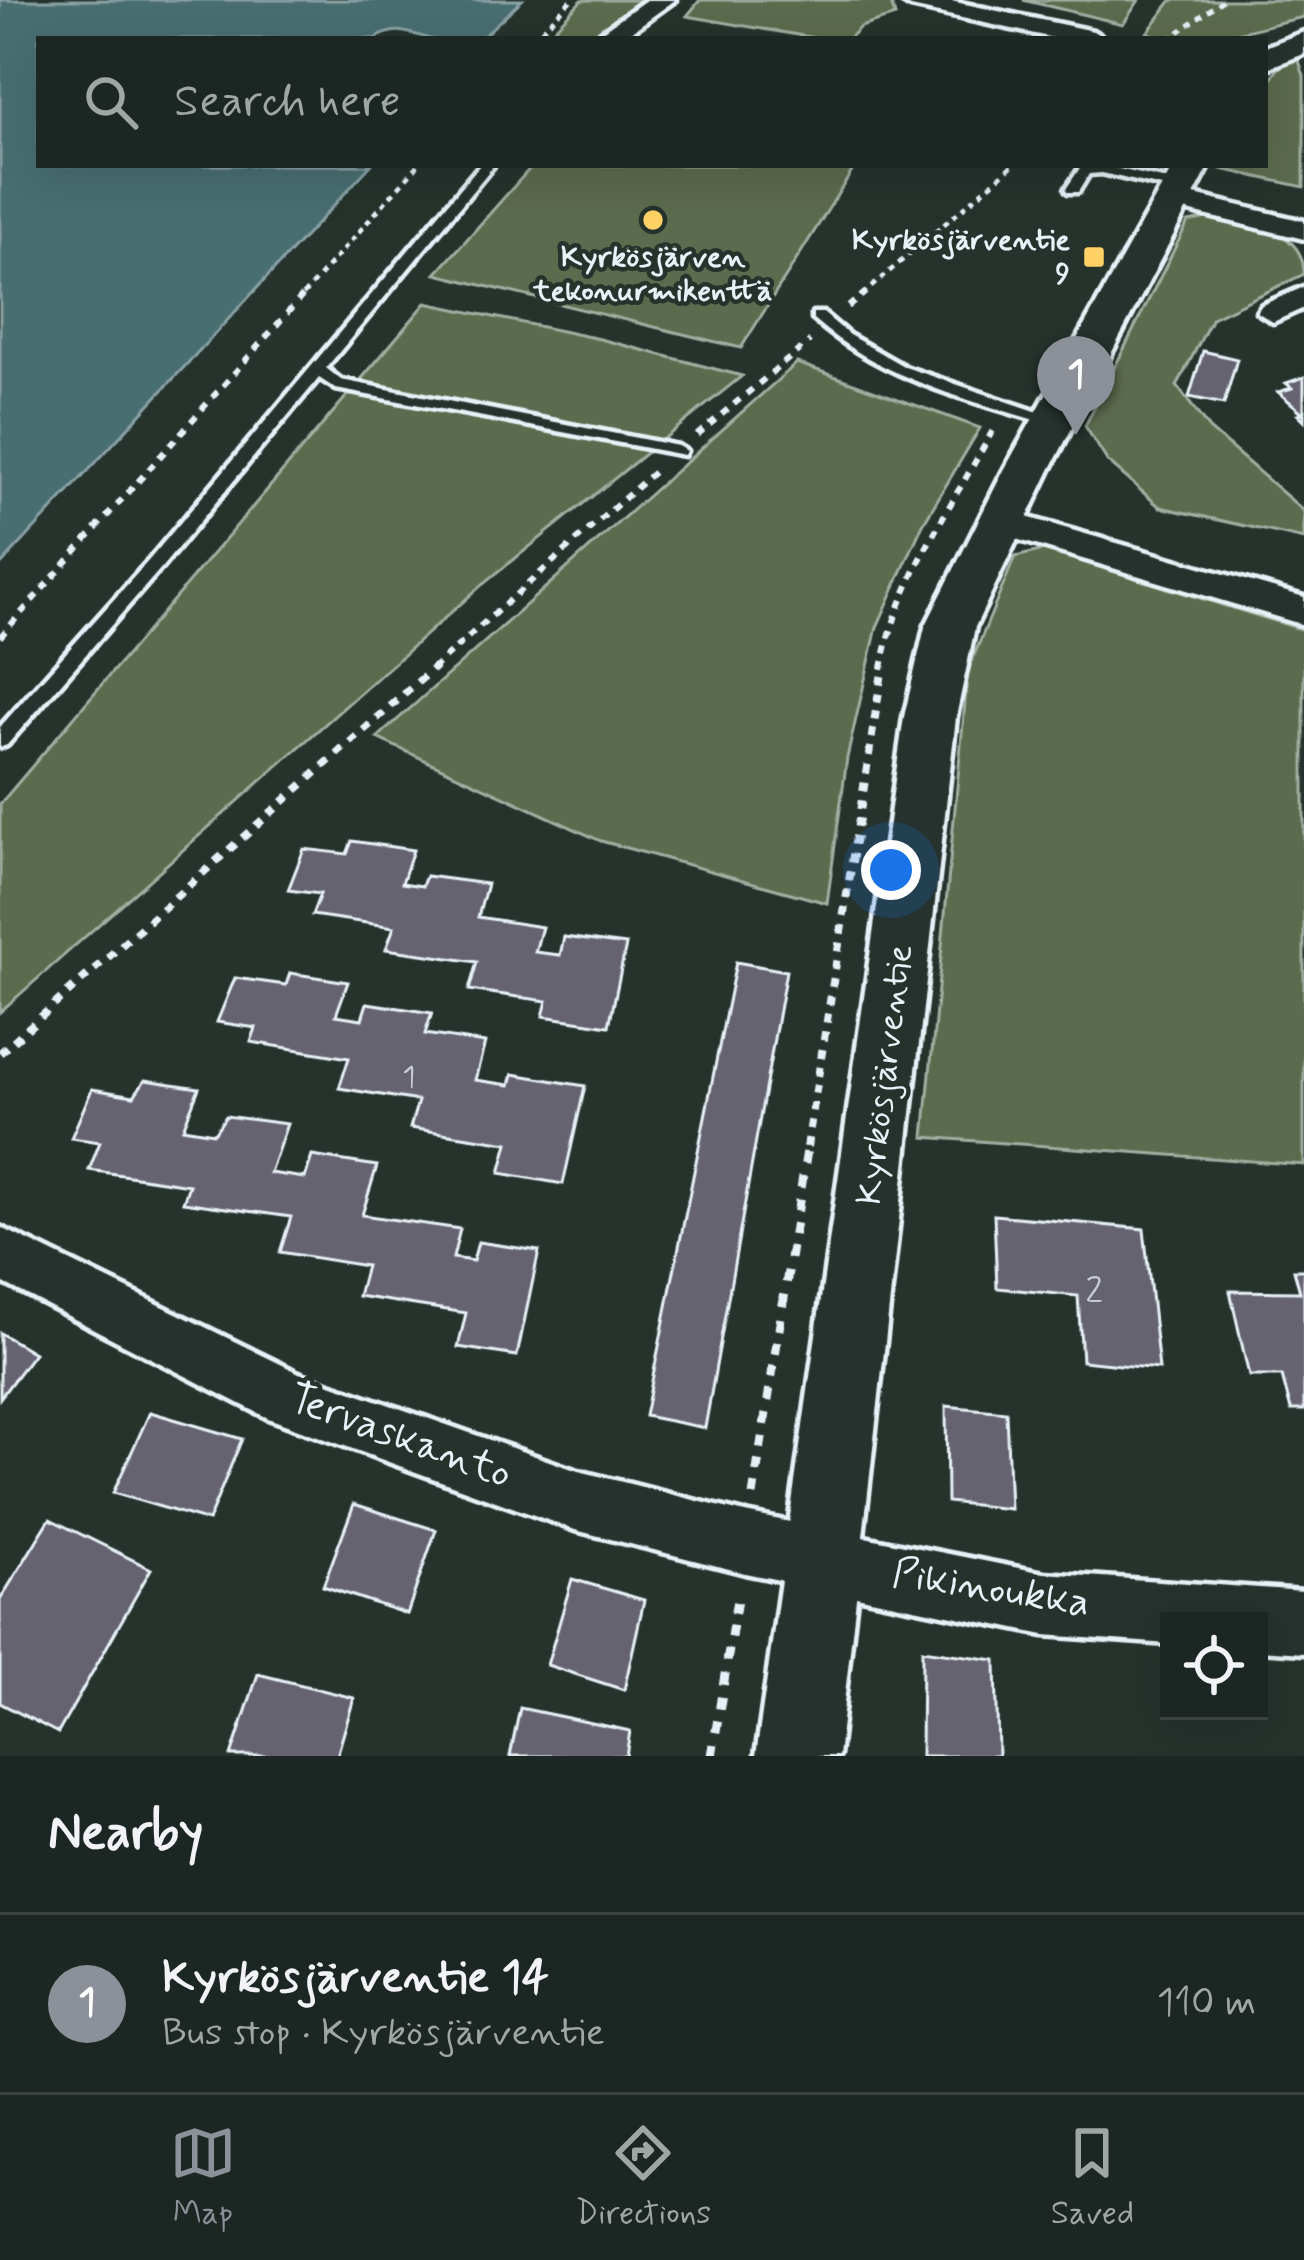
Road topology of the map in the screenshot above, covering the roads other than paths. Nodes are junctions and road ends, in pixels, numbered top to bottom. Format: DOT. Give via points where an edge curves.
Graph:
graph roads {
  1 [pos="663,0"];
  2 [pos="911,0"];
  3 [pos="609,36"];
  4 [pos="1075,36"];
  5 [pos="1304,42"];
  6 [pos="1268,57"];
  7 [pos="484,168"];
  8 [pos="1181,184"];
  9 [pos="1073,189"];
  10 [pos="1304,230"];
  11 [pos="1304,296"];
  12 [pos="1273,312"];
  13 [pos="823,321"];
  14 [pos="316,368"];
  15 [pos="1054,420"];
  16 [pos="678,451"];
  17 [pos="1002,522"];
  18 [pos="1304,611"];
  19 [pos="0,740"];
  20 [pos="0,1252"];
  21 [pos="822,1559"];
  22 [pos="1304,1622"];
  23 [pos="797,1756"];
  1 -- 3 [label="street"];
  2 -- 4 [label="street"];
  5 -- 6 [label="street"];
  7 -- 14 [label="lane"];
  8 -- 9 [label="lane" via="1102,169 1085,171"];
  8 -- 10 [label="street"];
  8 -- 15 [label="street, Kyrkösjärventie"];
  11 -- 12 [label="street"];
  13 -- 15 [label="lane" via="876,362"];
  14 -- 16 [label="lane" via="336,384"];
  14 -- 19 [label="lane"];
  15 -- 17 [label="street, Kyrkösjärventie"];
  17 -- 18 [label="street"];
  17 -- 21 [label="street, Kyrkösjärventie" via="950,626 930,717"];
  20 -- 21 [label="street, Tervaskanto" via="288,1398 574,1500"];
  21 -- 22 [label="street, Pikinoukka" via="1043,1604"];
  21 -- 23 [label="street, Kyrkösjärventie"];
}
